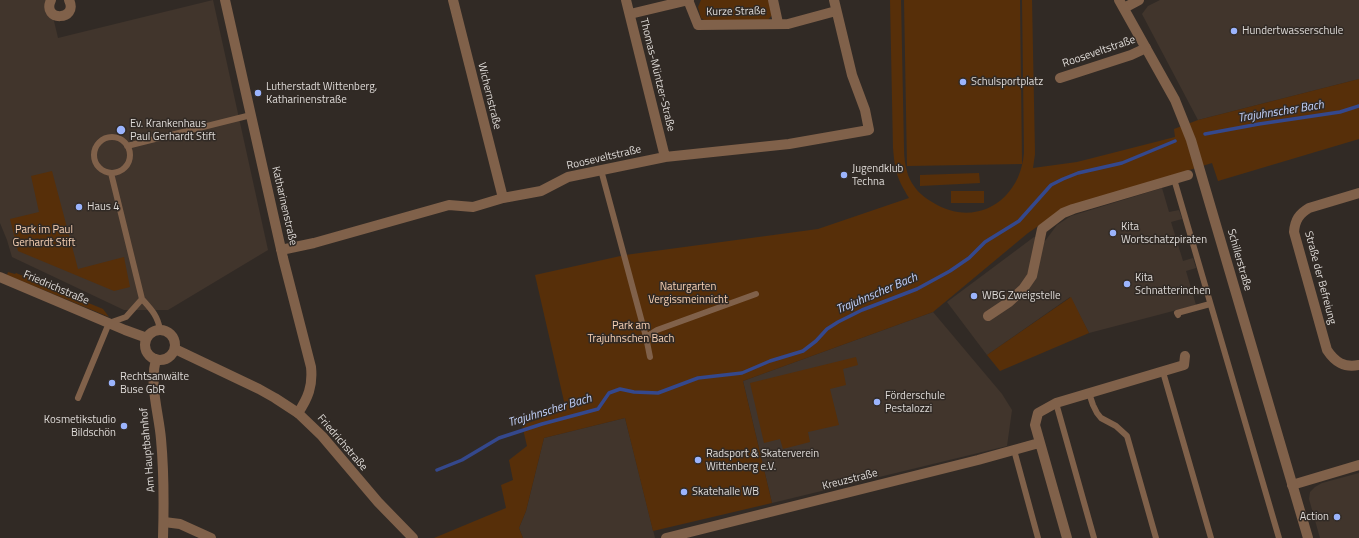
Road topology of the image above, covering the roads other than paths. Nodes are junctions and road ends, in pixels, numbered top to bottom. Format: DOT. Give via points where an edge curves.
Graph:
graph roads {
  1 [pos="51,0"];
  2 [pos="69,0"];
  3 [pos="225,0"];
  4 [pos="453,0"];
  5 [pos="626,0"];
  6 [pos="689,0"];
  7 [pos="773,0"];
  8 [pos="834,0"];
  9 [pos="1139,0"];
  10 [pos="1122,4"];
  11 [pos="836,11"];
  12 [pos="630,14"];
  13 [pos="778,24"];
  14 [pos="1146,48"];
  15 [pos="1060,78"];
  16 [pos="251,115"];
  17 [pos="127,146"];
  18 [pos="665,156"];
  19 [pos="601,170"];
  20 [pos="1201,171"];
  21 [pos="111,173"];
  22 [pos="1188,175"];
  23 [pos="1174,179"];
  24 [pos="1359,193"];
  25 [pos="503,198"];
  26 [pos="281,250"];
  27 [pos="0,277"];
  28 [pos="756,294"];
  29 [pos="142,299"];
  30 [pos="1210,304"];
  31 [pos="988,316"];
  32 [pos="1178,316"];
  33 [pos="109,323"];
  34 [pos="160,330"];
  35 [pos="646,337"];
  36 [pos="148,338"];
  37 [pos="175,349"];
  38 [pos="1185,356"];
  39 [pos="650,357"];
  40 [pos="156,360"];
  41 [pos="1359,365"];
  42 [pos="1163,372"];
  43 [pos="1089,393"];
  44 [pos="78,398"];
  45 [pos="1056,403"];
  46 [pos="298,413"];
  47 [pos="1039,443"];
  48 [pos="1014,450"];
  49 [pos="1359,465"];
  50 [pos="1292,485"];
  51 [pos="164,522"];
  52 [pos="163,538"];
  53 [pos="211,538"];
  54 [pos="413,538"];
  55 [pos="666,538"];
  56 [pos="1038,538"];
  57 [pos="1067,538"];
  58 [pos="1094,538"];
  59 [pos="1156,538"];
  60 [pos="1211,538"];
  61 [pos="1279,538"];
  62 [pos="1308,538"];
  1 -- 2 [label="street" via="51,11 60,17 69,12"];
  3 -- 16 [label="street, Katharinenstraße"];
  4 -- 25 [label="street, Wichernstraße"];
  5 -- 12 [label="street, Thomas-Müntzer-Straße"];
  6 -- 12 [label="street, Kurze Straße"];
  6 -- 13 [label="street, Kurze Straße" via="698,25"];
  7 -- 13 [label="street, Kurze Straße"];
  8 -- 11 [label="street"];
  9 -- 10 [label="street"];
  10 -- 14 [label="street, Schillerstraße"];
  11 -- 13 [label="street, Kurze Straße" via="788,24"];
  11 -- 18 [label="street, Rooseveltstraße" via="869,130 790,144"];
  12 -- 18 [label="street, Thomas-Müntzer-Straße"];
  14 -- 15 [label="street, Rooseveltstraße"];
  14 -- 20 [label="street, Schillerstraße" via="1182,115"];
  16 -- 17 [label="lane"];
  16 -- 26 [label="street, Katharinenstraße"];
  17 -- 21 [label="lane" via="130,158 128,163 121,170"];
  17 -- 21 [label="lane" via="113,138 107,138 95,150 95,161 101,170"];
  18 -- 19 [label="street, Rooseveltstraße"];
  19 -- 25 [label="street, Rooseveltstraße" via="568,177 541,191"];
  19 -- 35 [label="lane"];
  20 -- 22 [label="lane"];
  20 -- 50 [label="street, Schillerstraße"];
  21 -- 29 [label="lane"];
  22 -- 23 [label="street"];
  23 -- 30 [label="lane"];
  23 -- 31 [label="street" via="1073,209 1049,223 1042,230 1032,276 1009,302"];
  24 -- 41 [label="street, Straße der Befreiung" via="1304,211 1296,219 1294,232 1327,350 1339,363"];
  25 -- 26 [label="street, Rooseveltstraße" via="473,207 449,205"];
  26 -- 46 [label="street, Katharinenstraße" via="312,375 309,393"];
  27 -- 33 [label="street, Friedrichstraße"];
  28 -- 35 [label="lane" via="657,330"];
  29 -- 33 [label="lane" via="126,317"];
  29 -- 34 [label="lane" via="154,312"];
  30 -- 32 [label="lane" via="1177,313"];
  30 -- 61 [label="lane"];
  33 -- 36 [label="street, Friedrichstraße"];
  33 -- 44 [label="lane"];
  34 -- 36 [label="street" via="151,333"];
  34 -- 37 [label="street" via="172,336"];
  35 -- 39 [label="lane"];
  36 -- 40 [label="street" via="147,351"];
  37 -- 40 [label="street" via="168,358"];
  37 -- 46 [label="street, Friedrichstraße" via="260,389"];
  38 -- 42 [label="street" via="1184,365"];
  40 -- 51 [label="street, Am Hauptbahnhof" via="154,384 161,438"];
  42 -- 43 [label="street"];
  42 -- 60 [label="lane"];
  43 -- 45 [label="street"];
  43 -- 59 [label="lane" via="1101,418 1127,436"];
  45 -- 47 [label="street" via="1038,413 1035,424"];
  45 -- 58 [label="lane"];
  46 -- 54 [label="street, Friedrichstraße" via="322,436 378,502"];
  47 -- 48 [label="street, Kreuzstraße"];
  47 -- 57 [label="street"];
  48 -- 55 [label="street, Kreuzstraße"];
  48 -- 56 [label="lane"];
  49 -- 50 [label="street"];
  50 -- 62 [label="street, Schillerstraße"];
  51 -- 52 [label="street, Am Hauptbahnhof"];
  51 -- 53 [label="street" via="180,524"];
}
